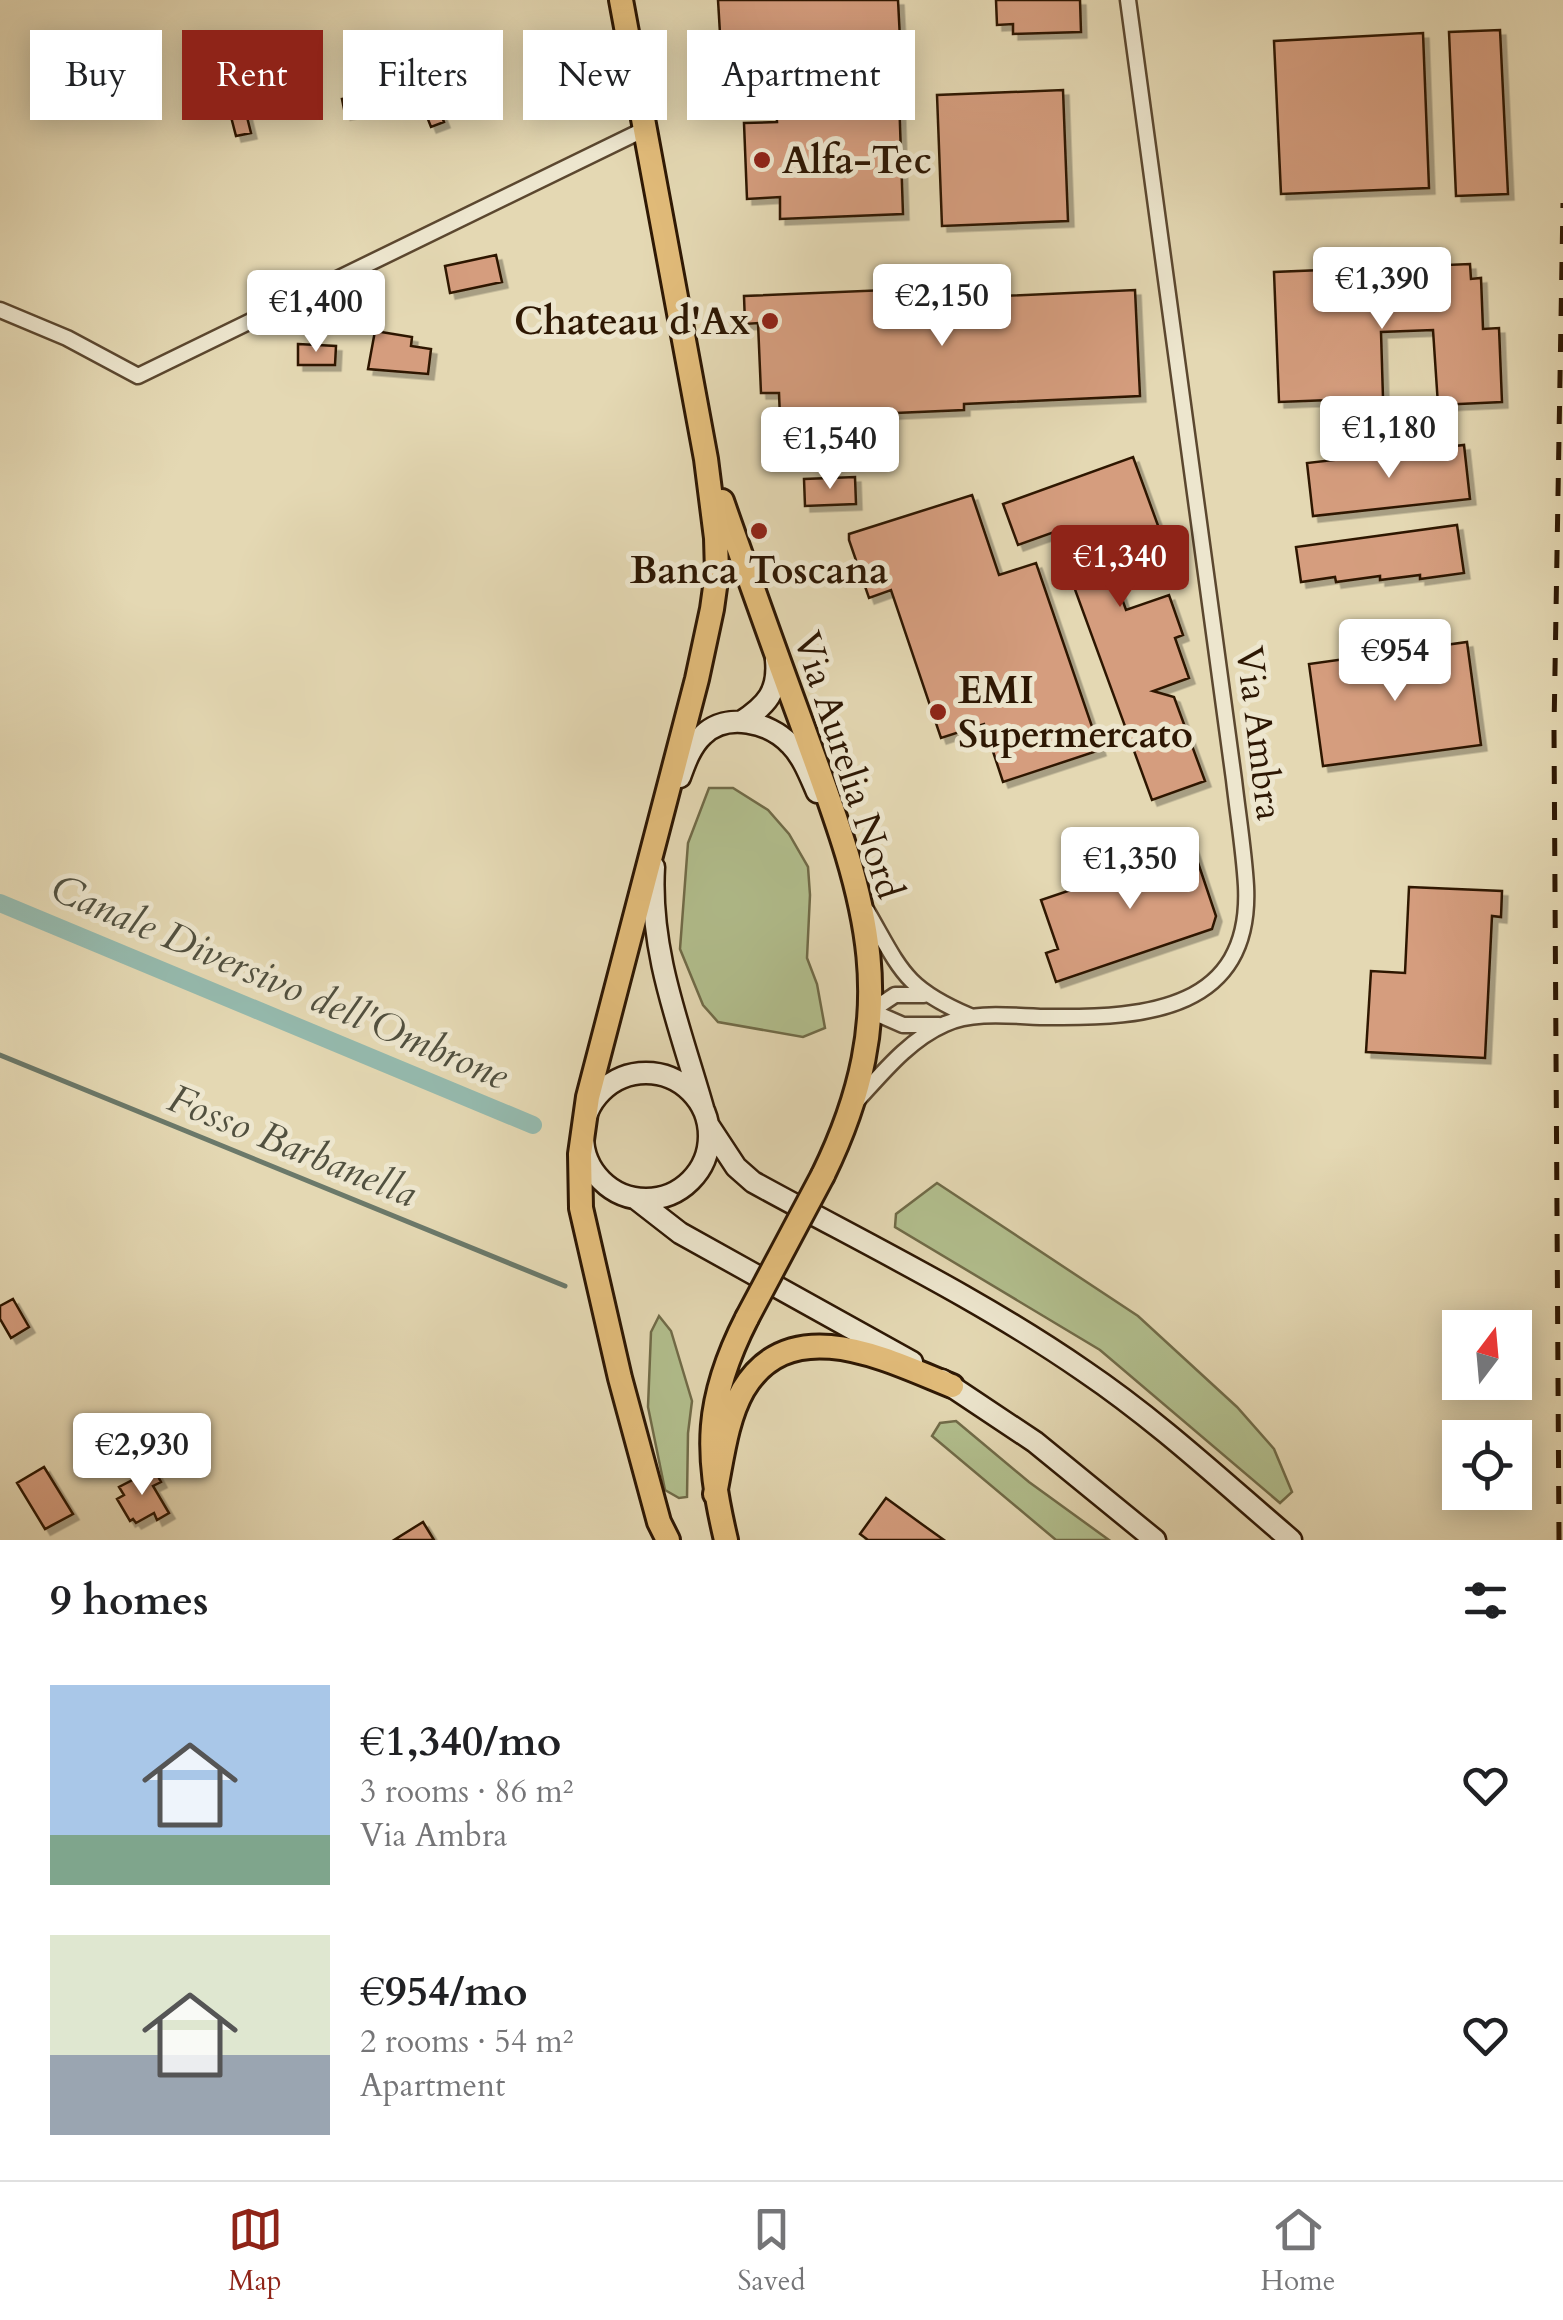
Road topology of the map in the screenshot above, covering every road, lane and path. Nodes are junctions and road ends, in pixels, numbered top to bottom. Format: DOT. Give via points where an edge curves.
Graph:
graph roads {
  1 [pos="622,0"];
  2 [pos="1128,0"];
  3 [pos="645,129"];
  4 [pos="0,310"];
  5 [pos="706,459"];
  6 [pos="776,652"];
  7 [pos="741,722"];
  8 [pos="660,825"];
  9 [pos="841,831"];
  10 [pos="861,900"];
  11 [pos="930,996"];
  12 [pos="871,1011"];
  13 [pos="971,1016"];
  14 [pos="944,1024"];
  15 [pos="854,1105"];
  16 [pos="706,1117"];
  17 [pos="583,1127"];
  18 [pos="635,1198"];
  19 [pos="952,1386"];
  20 [pos="715,1494"];
  21 [pos="668,1540"];
  22 [pos="726,1540"];
  23 [pos="1154,1540"];
  24 [pos="1291,1540"];
  1 -- 3 [label="main road, Via Aurelia Nord"];
  2 -- 13 [label="street, Via Ambra" via="1234,780 1244,920 1226,968 1172,1006 1100,1018"];
  3 -- 4 [label="street" via="138,376"];
  3 -- 5 [label="main road, Via Aurelia Nord"];
  5 -- 6 [label="main road, Via Aurelia Nord"];
  5 -- 8 [label="main road, Via Aurelia Nord" via="716,538 714,591"];
  6 -- 7 [label="main road" via="774,692"];
  6 -- 9 [label="main road, Via Aurelia Nord"];
  7 -- 8 [label="main road" via="704,734"];
  7 -- 9 [label="main road" via="766,726 792,745"];
  8 -- 16 [label="main road" via="654,870 658,951"];
  8 -- 17 [label="main road, Via Aurelia Nord"];
  9 -- 10 [label="main road, Via Aurelia Nord"];
  10 -- 11 [label="street" via="903,974"];
  10 -- 12 [label="main road, Via Aurelia Nord"];
  11 -- 12 [label="street" via="895,995"];
  11 -- 13 [label="street"];
  12 -- 14 [label="street" via="903,1025"];
  12 -- 15 [label="main road, Via Aurelia Nord"];
  13 -- 14 [label="street"];
  14 -- 15 [label="street" via="898,1057"];
  15 -- 20 [label="main road, Via Aurelia Nord, bridge" via="729,1354 712,1414"];
  16 -- 17 [label="main road" via="682,1083 636,1073 606,1086"];
  16 -- 18 [label="main road" via="709,1144 696,1175 669,1195"];
  16 -- 24 [label="main road" via="753,1182 1014,1325 1086,1372"];
  17 -- 18 [label="main road" via="594,1173"];
  17 -- 21 [label="main road" via="581,1208 620,1378"];
  18 -- 19 [label="main road" via="680,1232"];
  19 -- 20 [label="main road" via="834,1346 784,1354 758,1370 743,1391"];
  19 -- 23 [label="main road" via="1035,1442"];
  20 -- 22 [label="main road, Via Aurelia Nord"];
}
